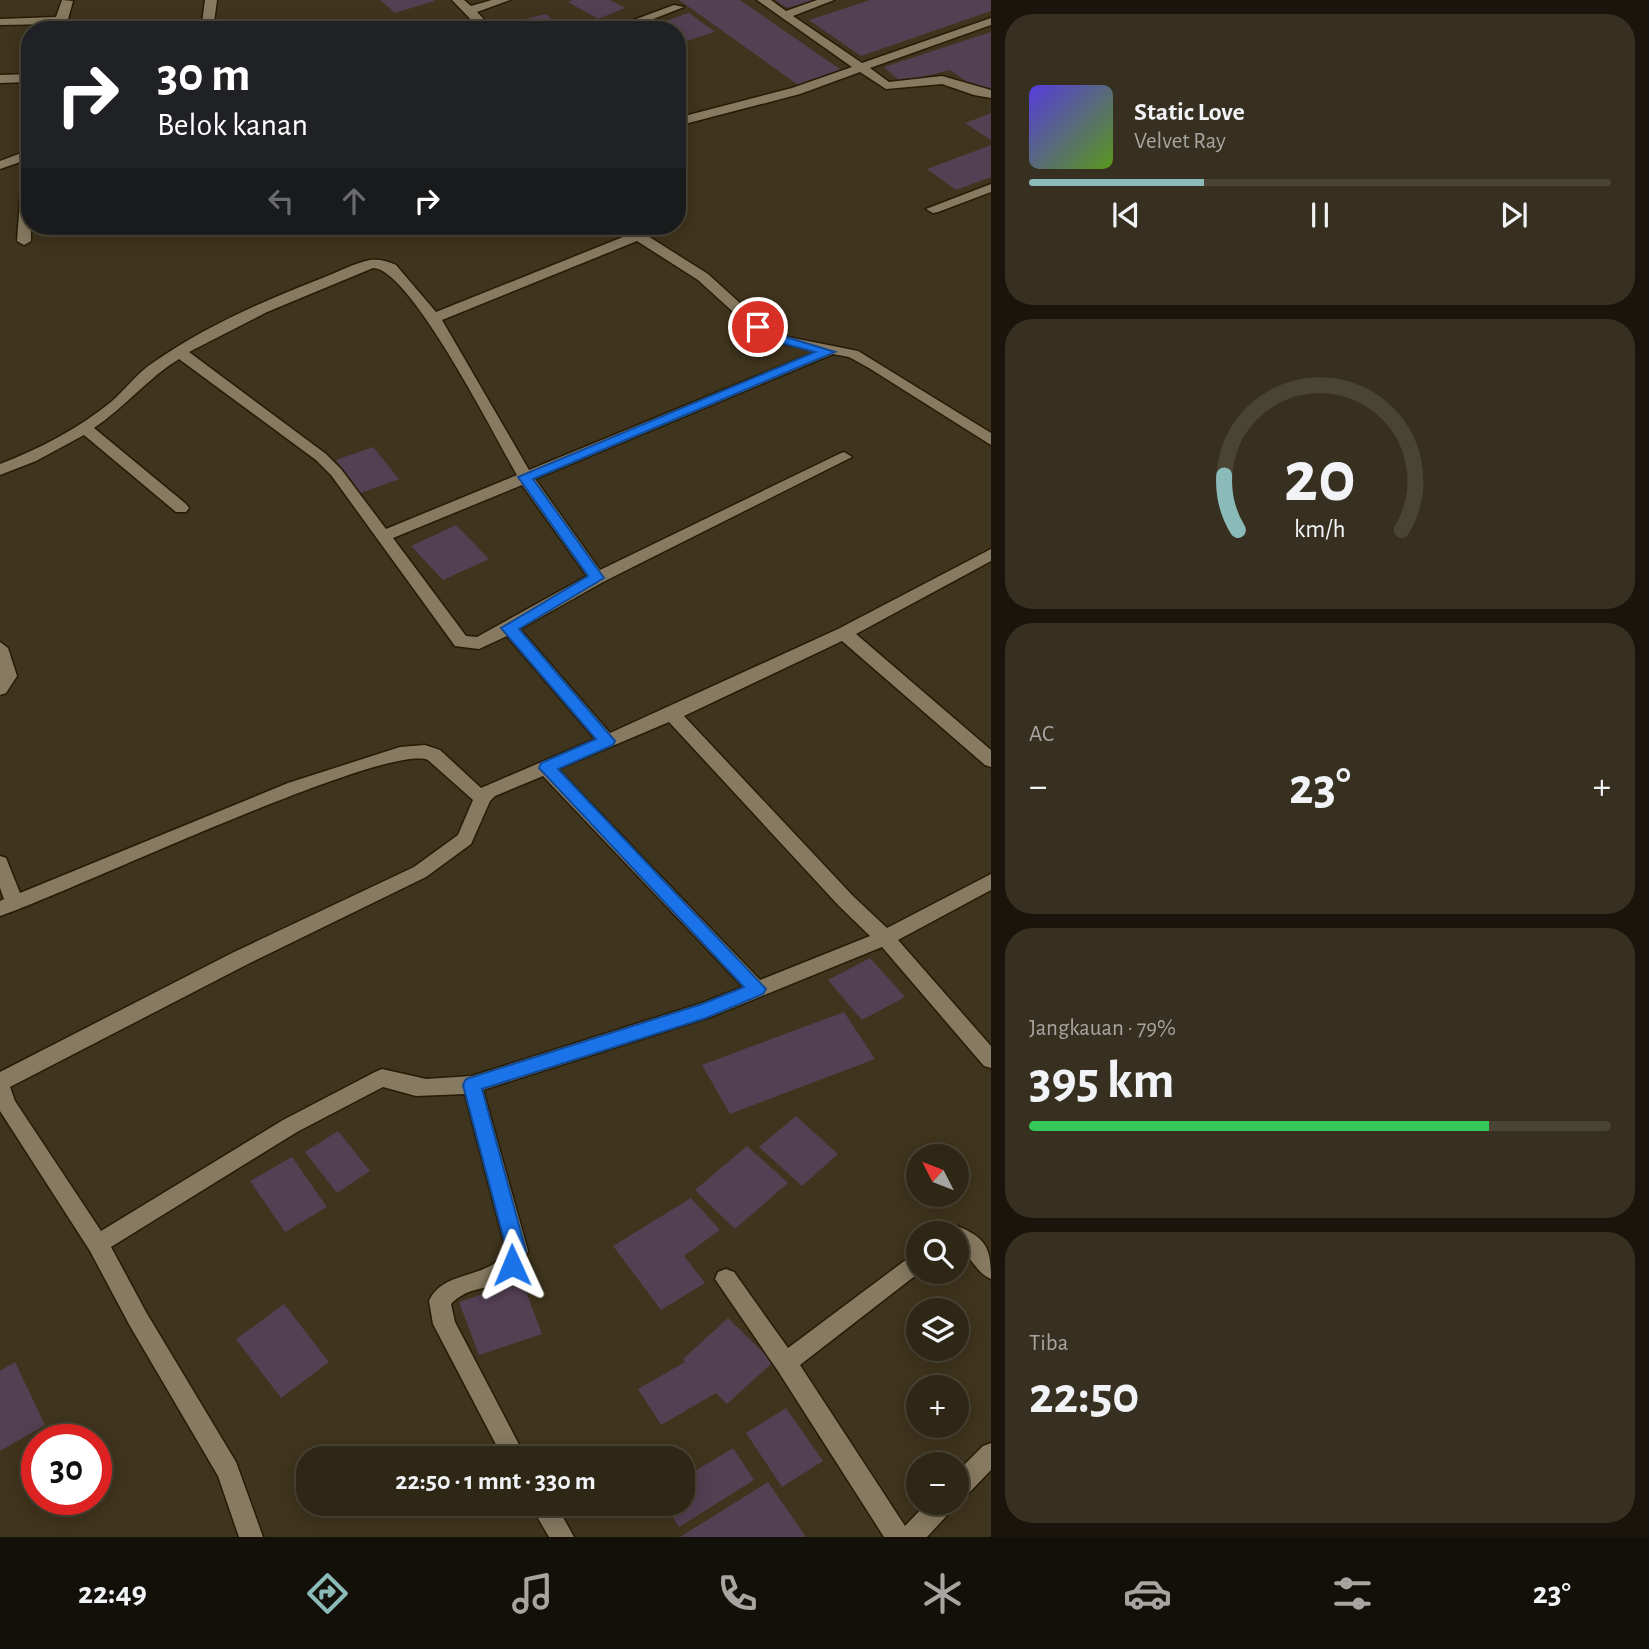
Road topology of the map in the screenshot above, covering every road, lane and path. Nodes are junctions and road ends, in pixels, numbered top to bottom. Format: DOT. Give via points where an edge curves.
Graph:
graph roads {
  1 [pos="211,0"];
  2 [pos="458,0"];
  3 [pos="504,0"];
  4 [pos="763,0"];
  5 [pos="828,0"];
  6 [pos="67,1"];
  7 [pos="678,7"];
  8 [pos="468,11"];
  9 [pos="784,15"];
  10 [pos="61,21"];
  11 [pos="208,21"];
  12 [pos="479,21"];
  13 [pos="638,21"];
  14 [pos="0,22"];
  15 [pos="991,22"];
  16 [pos="21,23"];
  17 [pos="862,68"];
  18 [pos="21,78"];
  19 [pos="0,79"];
  20 [pos="991,94"];
  21 [pos="686,120"];
  22 [pos="21,156"];
  23 [pos="0,165"];
  24 [pos="991,188"];
  25 [pos="933,209"];
  26 [pos="24,235"];
  27 [pos="637,236"];
  28 [pos="24,241"];
  29 [pos="434,318"];
  30 [pos="179,352"];
  31 [pos="828,352"];
  32 [pos="84,427"];
  33 [pos="991,440"];
  34 [pos="844,457"];
  35 [pos="0,470"];
  36 [pos="525,477"];
  37 [pos="181,508"];
  38 [pos="382,537"];
  39 [pos="991,554"];
  40 [pos="597,578"];
  41 [pos="509,628"];
  42 [pos="844,633"];
  43 [pos="0,648"];
  44 [pos="0,689"];
  45 [pos="672,714"];
  46 [pos="607,741"];
  47 [pos="991,760"];
  48 [pos="547,768"];
  49 [pos="483,797"];
  50 [pos="0,863"];
  51 [pos="991,881"];
  52 [pos="7,906"];
  53 [pos="885,938"];
  54 [pos="757,989"];
  55 [pos="991,1060"];
  56 [pos="472,1085"];
  57 [pos="2,1095"];
  58 [pos="969,1243"];
  59 [pos="98,1244"];
  60 [pos="991,1269"];
  61 [pos="906,1270"];
  62 [pos="726,1279"];
  63 [pos="786,1363"];
  64 [pos="509,1446"];
  65 [pos="991,1454"];
  66 [pos="969,1477"];
  67 [pos="932,1515"];
  68 [pos="549,1516"];
  69 [pos="251,1537"];
  70 [pos="562,1537"];
  71 [pos="898,1537"];
  72 [pos="911,1537"];
  1 -- 11 [label="street"];
  2 -- 8 [label="street"];
  3 -- 8 [label="street"];
  4 -- 9 [label="street"];
  5 -- 9 [label="street"];
  6 -- 10 [label="street"];
  7 -- 13 [label="street"];
  8 -- 12 [label="street"];
  9 -- 17 [label="street"];
  14 -- 16 [label="street"];
  15 -- 17 [label="street"];
  17 -- 20 [label="street" via="895,87 944,80"];
  17 -- 21 [label="street" via="773,98"];
  18 -- 19 [label="street"];
  22 -- 23 [label="street"];
  24 -- 25 [label="street"];
  26 -- 28 [label="street"];
  27 -- 29 [label="street"];
  27 -- 31 [label="street" via="703,277 758,327 779,339"];
  29 -- 30 [label="street" via="391,268 371,264"];
  29 -- 36 [label="street"];
  30 -- 32 [label="street"];
  30 -- 38 [label="street" via="321,457"];
  31 -- 33 [label="street" via="853,354 874,365"];
  31 -- 36 [label="street"];
  32 -- 35 [label="street"];
  32 -- 37 [label="street"];
  34 -- 40 [label="street"];
  36 -- 38 [label="street"];
  36 -- 40 [label="street"];
  38 -- 41 [label="street" via="461,642 479,643"];
  39 -- 42 [label="street"];
  40 -- 41 [label="street"];
  41 -- 46 [label="street"];
  42 -- 45 [label="street"];
  42 -- 47 [label="street"];
  43 -- 44 [label="street" via="9,676"];
  45 -- 46 [label="street"];
  45 -- 53 [label="street"];
  46 -- 48 [label="street"];
  48 -- 49 [label="street"];
  48 -- 54 [label="street"];
  49 -- 52 [label="street" via="465,786 443,761 418,750 355,766"];
  49 -- 57 [label="street" via="465,839 420,872 239,958"];
  50 -- 52 [label="street"];
  51 -- 53 [label="street"];
  53 -- 54 [label="street"];
  53 -- 55 [label="street"];
  54 -- 56 [label="street" via="706,1010"];
  56 -- 59 [label="street" via="428,1091 382,1078 290,1126"];
  56 -- 64 [label="street" via="517,1251 512,1265 440,1301 444,1324"];
  57 -- 59 [label="street"];
  58 -- 60 [label="street"];
  59 -- 69 [label="street" via="228,1470"];
  61 -- 63 [label="street"];
  62 -- 63 [label="street"];
  63 -- 71 [label="street"];
  65 -- 66 [label="street"];
  67 -- 72 [label="street"];
  68 -- 70 [label="street"];
}
